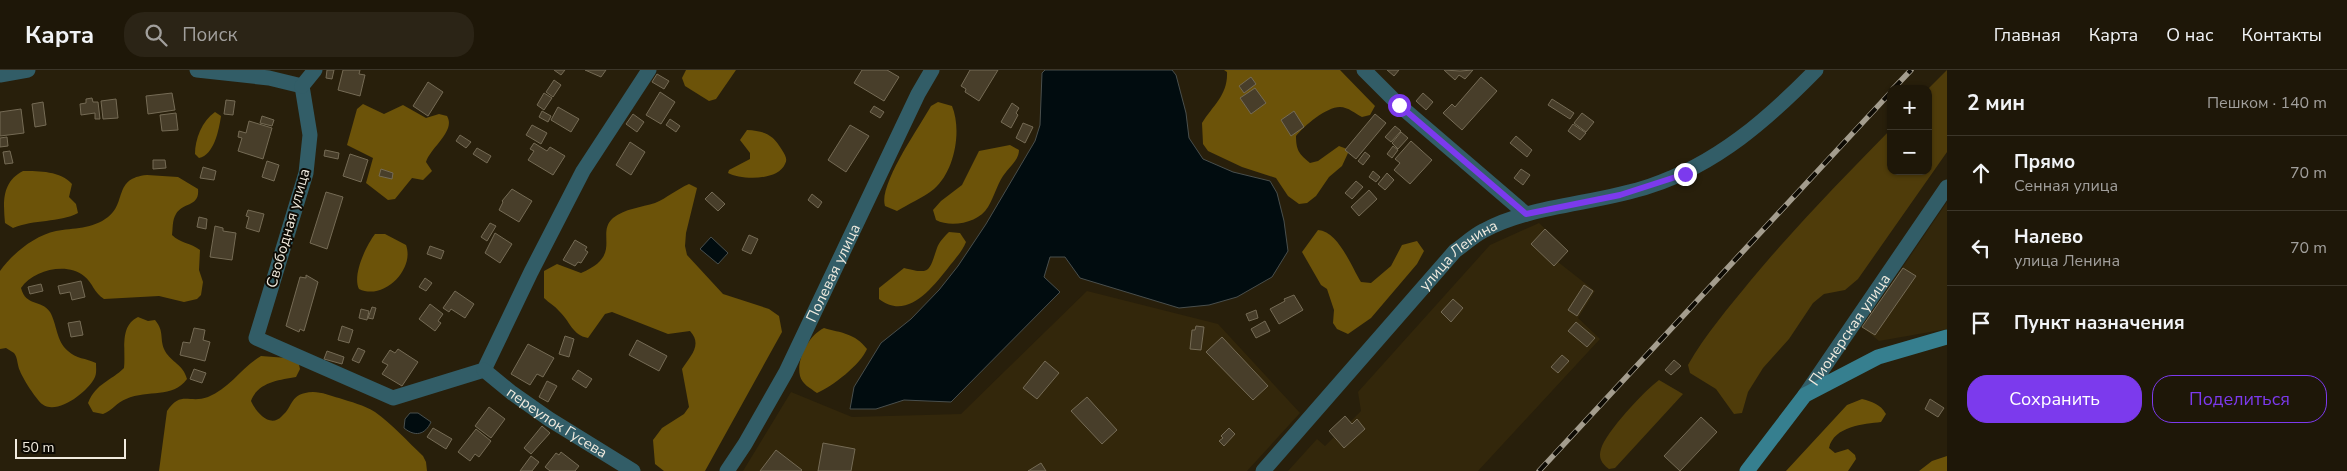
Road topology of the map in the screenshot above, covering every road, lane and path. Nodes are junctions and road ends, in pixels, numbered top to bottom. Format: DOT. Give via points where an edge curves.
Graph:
graph roads {
  1 [pos="28,70"];
  2 [pos="197,70"];
  3 [pos="315,70"];
  4 [pos="648,70"];
  5 [pos="932,70"];
  6 [pos="1364,70"];
  7 [pos="1816,70"];
  8 [pos="0,75"];
  9 [pos="302,86"];
  10 [pos="1947,187"];
  11 [pos="1526,214"];
  12 [pos="1947,337"];
  13 [pos="484,370"];
  14 [pos="1805,395"];
  15 [pos="633,471"];
  16 [pos="727,471"];
  17 [pos="1263,471"];
  18 [pos="1747,471"];
  1 -- 8 [label="street"];
  2 -- 9 [label="street" via="269,78"];
  3 -- 9 [label="street"];
  4 -- 13 [label="street" via="583,171"];
  5 -- 16 [label="street, Полевая улица" via="786,372"];
  6 -- 11 [label="street" via="1399,105"];
  7 -- 11 [label="street, улица Ленина" via="1772,113 1724,151 1685,174 1612,197"];
  9 -- 13 [label="street, Свободная улица" via="310,134 306,173 256,338 393,398"];
  10 -- 14 [label="street, Пионерская улица"];
  11 -- 17 [label="street, улица Ленина" via="1482,231 1455,251"];
  12 -- 14 [label="street" via="1878,357"];
  13 -- 15 [label="street, переулок Гусева" via="549,419"];
  14 -- 18 [label="street, Пионерская улица"];
}
